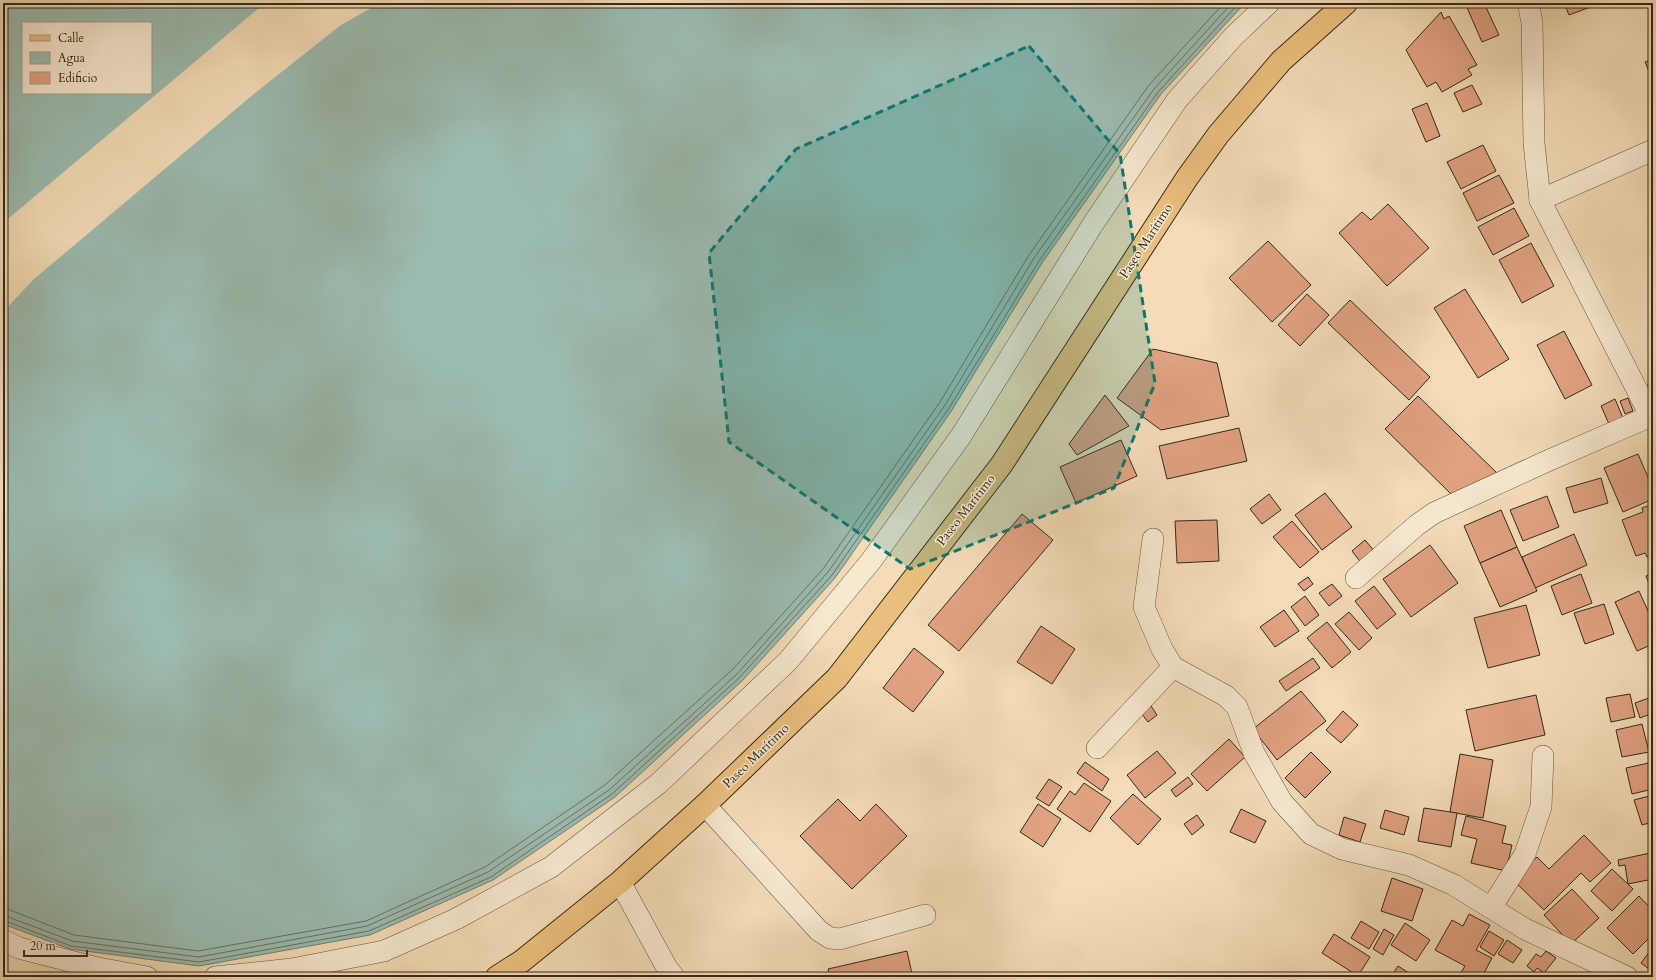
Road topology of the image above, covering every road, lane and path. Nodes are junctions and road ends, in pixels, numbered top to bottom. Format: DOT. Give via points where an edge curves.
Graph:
graph roads {
  1 [pos="1269,3"];
  2 [pos="1346,3"];
  3 [pos="1528,3"];
  4 [pos="1653,150"];
  5 [pos="1540,200"];
  6 [pos="1652,419"];
  7 [pos="1153,539"];
  8 [pos="1356,578"];
  9 [pos="1173,667"];
  10 [pos="1097,748"];
  11 [pos="1543,756"];
  12 [pos="705,805"];
  13 [pos="620,882"];
  14 [pos="1491,908"];
  15 [pos="925,915"];
  16 [pos="3,940"];
  17 [pos="516,969"];
  18 [pos="147,977"];
  19 [pos="215,977"];
  20 [pos="497,977"];
  21 [pos="674,977"];
  22 [pos="1626,977"];
  1 -- 19 [label="street" via="1234,36 1178,100 1093,224 961,436 870,561 788,661 658,784 551,867 456,919 384,950 292,969"];
  2 -- 12 [label="main road, Paseo Marítimo" via="1281,61 1218,135 1187,178 1002,464 837,678"];
  3 -- 5 [label="street" via="1532,22 1534,143"];
  4 -- 5 [label="street"];
  5 -- 6 [label="street"];
  6 -- 8 [label="street" via="1545,462 1434,513"];
  7 -- 9 [label="street" via="1144,607 1162,649"];
  9 -- 10 [label="street"];
  9 -- 14 [label="street" via="1226,696 1237,707 1254,753 1282,802 1311,834 1342,849 1409,865 1454,885"];
  11 -- 14 [label="street" via="1541,807 1525,854"];
  12 -- 13 [label="main road, Paseo Marítimo"];
  12 -- 15 [label="street" via="819,931 830,938 840,939"];
  13 -- 17 [label="main road, Paseo Marítimo"];
  13 -- 21 [label="street"];
  14 -- 22 [label="street" via="1525,929"];
  16 -- 18 [label="street" via="19,948 93,967"];
  17 -- 20 [label="main road, Paseo Marítimo"];
}
